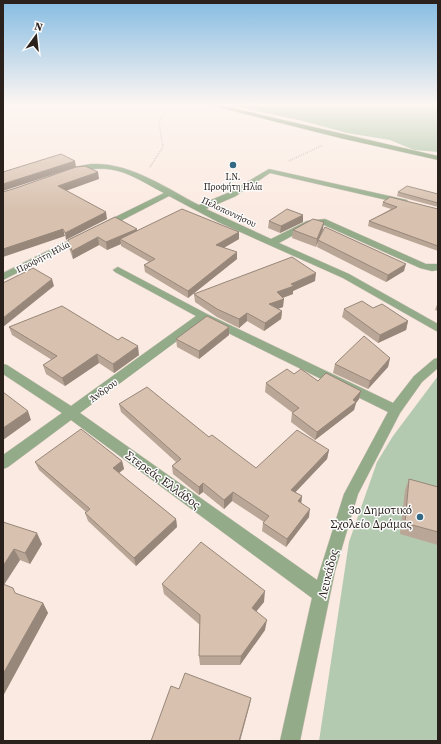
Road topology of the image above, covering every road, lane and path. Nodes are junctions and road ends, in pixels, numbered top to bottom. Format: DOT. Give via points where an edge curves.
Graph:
graph roads {
  1 [pos="162,140"];
  2 [pos="332,140"];
  3 [pos="357,140"];
  4 [pos="438,158"];
  5 [pos="269,171"];
  6 [pos="60,175"];
  7 [pos="142,179"];
  8 [pos="169,193"];
  9 [pos="415,205"];
  10 [pos="198,209"];
  11 [pos="273,242"];
  12 [pos="438,267"];
  13 [pos="118,270"];
  14 [pos="3,277"];
  15 [pos="203,316"];
  16 [pos="438,330"];
  17 [pos="438,362"];
  18 [pos="3,368"];
  19 [pos="395,410"];
  20 [pos="71,414"];
  21 [pos="3,463"];
  22 [pos="322,594"];
  23 [pos="290,741"];
  1 -- 7 [label="path" via="163,147"];
  2 -- 5 [label="path"];
  3 -- 4 [label="street"];
  5 -- 9 [label="street"];
  5 -- 10 [label="street" via="233,194"];
  6 -- 7 [label="street, Πελοποννήσου" via="82,168 104,166 126,170"];
  7 -- 8 [label="street, Πελοποννήσου"];
  8 -- 10 [label="street, Πελοποννήσου"];
  8 -- 14 [label="street, Προφήτη Ηλία"];
  10 -- 11 [label="street, Πελοποννήσου"];
  11 -- 12 [label="street" via="310,223 325,222 423,266"];
  11 -- 16 [label="street, Πελοποννήσου" via="351,279"];
  13 -- 15 [label="street"];
  15 -- 19 [label="street"];
  15 -- 20 [label="street, Άνδρου"];
  17 -- 19 [label="street, Λευκάδος" via="418,379"];
  18 -- 20 [label="street, Στερεάς Ελλάδος"];
  19 -- 22 [label="street, Λευκάδος" via="351,494"];
  20 -- 21 [label="street, Άνδρου"];
  20 -- 22 [label="street, Στερεάς Ελλάδος"];
  22 -- 23 [label="street, Λευκάδος"];
}
